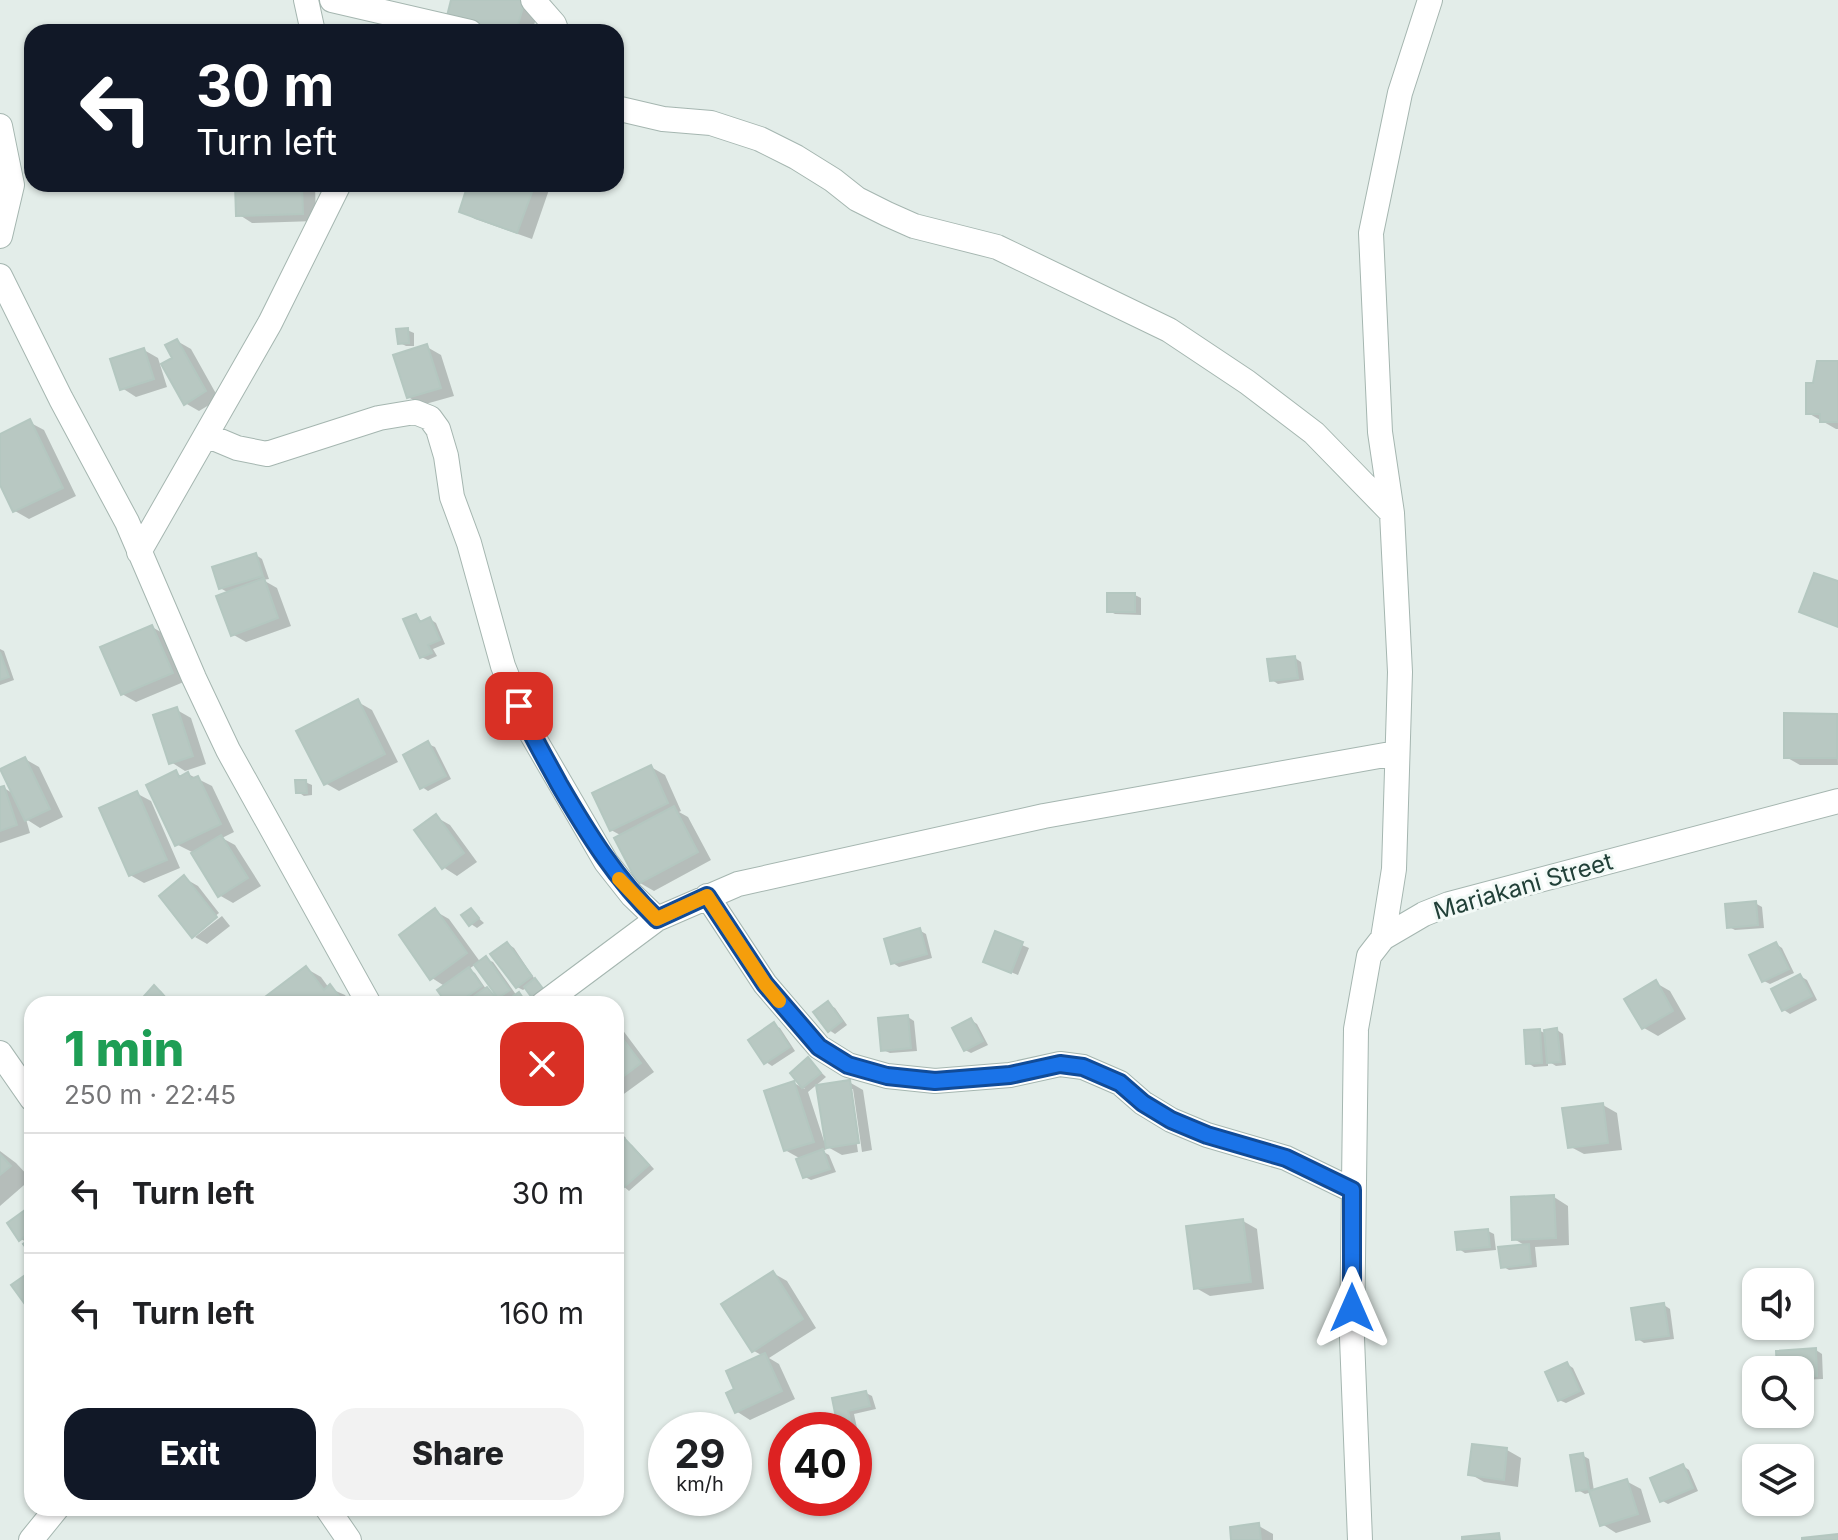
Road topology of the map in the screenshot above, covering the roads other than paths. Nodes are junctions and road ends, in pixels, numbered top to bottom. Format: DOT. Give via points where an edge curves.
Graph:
graph roads {
  1 [pos="306,0"];
  2 [pos="332,0"];
  3 [pos="533,0"];
  4 [pos="1430,0"];
  5 [pos="311,24"];
  6 [pos="436,24"];
  7 [pos="554,24"];
  8 [pos="624,110"];
  9 [pos="0,126"];
  10 [pos="335,192"];
  11 [pos="0,236"];
  12 [pos="0,276"];
  13 [pos="206,435"];
  14 [pos="1392,513"];
  15 [pos="139,552"];
  16 [pos="1396,753"];
  17 [pos="1838,801"];
  18 [pos="707,896"];
  19 [pos="657,919"];
  20 [pos="1383,938"];
  21 [pos="365,996"];
  22 [pos="554,996"];
  23 [pos="0,1053"];
  24 [pos="24,1088"];
  25 [pos="1352,1190"];
  26 [pos="50,1516"];
  27 [pos="332,1516"];
  28 [pos="31,1540"];
  29 [pos="349,1540"];
  30 [pos="1360,1540"];
  1 -- 5 [label="street"];
  2 -- 6 [label="street"];
  3 -- 7 [label="street"];
  4 -- 14 [label="street" via="1400,93 1371,233 1380,432"];
  8 -- 14 [label="street" via="711,123 760,139 887,214 997,247 1169,330 1314,433"];
  9 -- 11 [label="street" via="12,185"];
  10 -- 13 [label="street" via="270,323"];
  12 -- 15 [label="street"];
  13 -- 15 [label="street"];
  13 -- 19 [label="street" via="267,454 379,418 415,412 430,418 446,456 452,497 503,666 527,726 606,862"];
  14 -- 16 [label="street" via="1400,672"];
  15 -- 21 [label="street" via="228,750"];
  16 -- 18 [label="street" via="976,830 738,884"];
  16 -- 20 [label="street" via="1394,869"];
  17 -- 20 [label="street, Mariakani Street" via="1449,904"];
  18 -- 19 [label="street"];
  18 -- 25 [label="street" via="765,984 819,1047 848,1065 935,1081 1010,1075 1060,1064 1083,1067 1120,1083 1171,1120 1286,1158"];
  19 -- 22 [label="street"];
  20 -- 25 [label="street" via="1369,956 1356,1029"];
  23 -- 24 [label="street"];
  25 -- 30 [label="street"];
  26 -- 28 [label="street"];
  27 -- 29 [label="street"];
}
